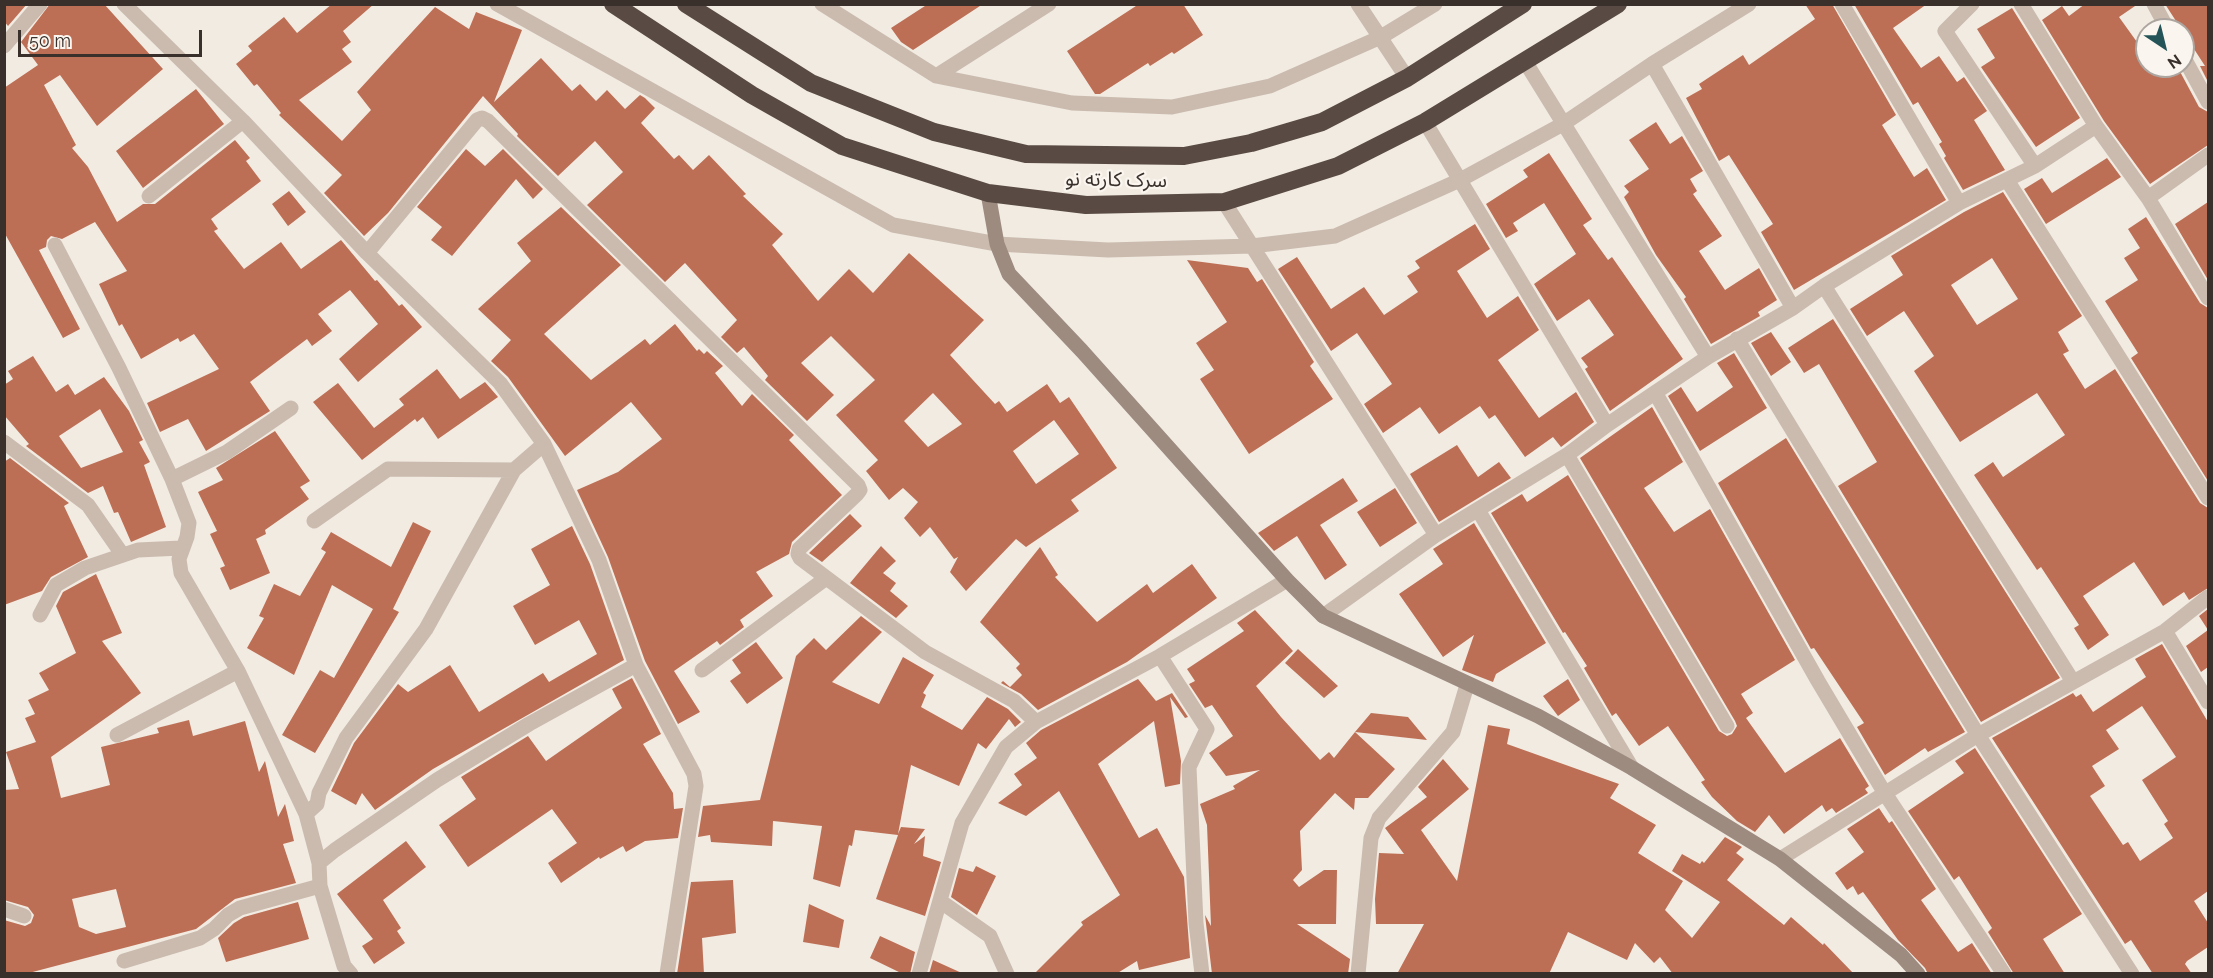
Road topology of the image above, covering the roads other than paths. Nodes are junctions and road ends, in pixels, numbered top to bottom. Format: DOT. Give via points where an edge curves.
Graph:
graph roads {
  1 [pos="40,4"];
  2 [pos="124,4"];
  3 [pos="497,4"];
  4 [pos="613,4"];
  5 [pos="686,4"];
  6 [pos="822,4"];
  7 [pos="1049,4"];
  8 [pos="1358,4"];
  9 [pos="1435,4"];
  10 [pos="1523,4"];
  11 [pos="1749,4"];
  12 [pos="1842,4"];
  13 [pos="2021,4"];
  14 [pos="2154,4"];
  15 [pos="1971,5"];
  16 [pos="1607,7"];
  17 [pos="2162,18"];
  18 [pos="1381,37"];
  19 [pos="4,46"];
  20 [pos="1526,63"];
  21 [pos="1652,64"];
  22 [pos="936,76"];
  23 [pos="1407,78"];
  24 [pos="2195,78"];
  25 [pos="2208,102"];
  26 [pos="243,121"];
  27 [pos="1425,122"];
  28 [pos="1563,124"];
  29 [pos="2096,126"];
  30 [pos="2208,155"];
  31 [pos="2036,166"];
  32 [pos="1460,180"];
  33 [pos="2007,180"];
  34 [pos="988,193"];
  35 [pos="148,196"];
  36 [pos="2148,198"];
  37 [pos="1224,202"];
  38 [pos="1959,203"];
  39 [pos="997,244"];
  40 [pos="55,245"];
  41 [pos="1252,246"];
  42 [pos="367,253"];
  43 [pos="1824,286"];
  44 [pos="2208,298"];
  45 [pos="1793,308"];
  46 [pos="1737,339"];
  47 [pos="1708,357"];
  48 [pos="1656,394"];
  49 [pos="291,408"];
  50 [pos="1607,425"];
  51 [pos="4,442"];
  52 [pos="544,444"];
  53 [pos="1567,455"];
  54 [pos="514,470"];
  55 [pos="172,479"];
  56 [pos="2208,498"];
  57 [pos="1478,510"];
  58 [pos="314,521"];
  59 [pos="1436,535"];
  60 [pos="181,548"];
  61 [pos="122,554"];
  62 [pos="825,579"];
  63 [pos="1287,580"];
  64 [pos="2208,597"];
  65 [pos="40,615"];
  66 [pos="1323,616"];
  67 [pos="2165,631"];
  68 [pos="1160,656"];
  69 [pos="636,665"];
  70 [pos="702,670"];
  71 [pos="238,671"];
  72 [pos="2072,680"];
  73 [pos="1467,685"];
  74 [pos="2208,702"];
  75 [pos="1036,722"];
  76 [pos="1727,726"];
  77 [pos="117,735"];
  78 [pos="1978,735"];
  79 [pos="1632,768"];
  80 [pos="1884,792"];
  81 [pos="306,814"];
  82 [pos="1780,860"];
  83 [pos="320,863"];
  84 [pos="320,886"];
  85 [pos="940,901"];
  86 [pos="4,909"];
  87 [pos="24,916"];
  88 [pos="124,961"];
  89 [pos="351,974"];
  90 [pos="667,974"];
  91 [pos="919,974"];
  92 [pos="1007,974"];
  93 [pos="1202,974"];
  94 [pos="1358,974"];
  95 [pos="1918,974"];
  96 [pos="2004,974"];
  97 [pos="2132,974"];
  1 -- 19 [label="street"];
  2 -- 26 [label="street"];
  3 -- 39 [label="street" via="893,225"];
  4 -- 34 [label="highway, سرک کارته نو" via="752,95 842,146"];
  5 -- 23 [label="highway, سرک کارته نو" via="811,83 934,132 1026,154 1184,156 1251,143 1322,122"];
  6 -- 22 [label="street"];
  7 -- 22 [label="street"];
  8 -- 18 [label="street"];
  9 -- 18 [label="street"];
  10 -- 23 [label="highway, سرک کارته نو"];
  11 -- 21 [label="street"];
  12 -- 38 [label="street"];
  13 -- 29 [label="street"];
  14 -- 17 [label="street"];
  15 -- 31 [label="street" via="1945,31"];
  16 -- 20 [label="highway, سرک کارته نو"];
  18 -- 22 [label="street" via="1270,86 1172,107 1072,103"];
  18 -- 23 [label="street"];
  20 -- 27 [label="highway, سرک کارته نو"];
  20 -- 28 [label="street"];
  21 -- 28 [label="street"];
  21 -- 45 [label="street"];
  24 -- 25 [label="street"];
  26 -- 35 [label="street"];
  26 -- 42 [label="street"];
  27 -- 32 [label="street"];
  27 -- 37 [label="highway, سرک کارته نو" via="1338,166"];
  28 -- 32 [label="street"];
  28 -- 47 [label="street"];
  29 -- 31 [label="street"];
  29 -- 36 [label="street"];
  30 -- 36 [label="street"];
  31 -- 33 [label="street"];
  32 -- 41 [label="street" via="1335,236"];
  32 -- 50 [label="street"];
  33 -- 38 [label="street"];
  33 -- 56 [label="street"];
  34 -- 37 [label="highway, سرک کارته نو" via="1086,205"];
  34 -- 39 [label="street"];
  36 -- 44 [label="street"];
  37 -- 41 [label="street"];
  38 -- 43 [label="street"];
  39 -- 41 [label="street" via="1108,250"];
  39 -- 63 [label="street" via="1009,274"];
  40 -- 55 [label="street"];
  41 -- 59 [label="street"];
  42 -- 52 [label="street" via="500,383"];
  42 -- 62 [label="street" via="477,120 488,121 858,485 858,494 799,549 800,558"];
  43 -- 45 [label="street"];
  43 -- 72 [label="street"];
  45 -- 46 [label="street"];
  46 -- 47 [label="street"];
  46 -- 78 [label="street"];
  47 -- 48 [label="street"];
  48 -- 50 [label="street"];
  48 -- 80 [label="street"];
  49 -- 55 [label="street" via="227,452"];
  50 -- 53 [label="street"];
  51 -- 61 [label="street" via="88,505"];
  52 -- 54 [label="street"];
  52 -- 69 [label="street" via="599,560"];
  53 -- 57 [label="street"];
  53 -- 76 [label="street"];
  54 -- 58 [label="street" via="388,469"];
  54 -- 81 [label="street" via="426,629 346,738 317,804"];
  55 -- 60 [label="street" via="189,523 188,537"];
  57 -- 59 [label="street"];
  57 -- 79 [label="street"];
  59 -- 66 [label="street"];
  60 -- 61 [label="street"];
  60 -- 71 [label="street" via="181,573"];
  61 -- 65 [label="street" via="85,568 56,585"];
  62 -- 70 [label="street"];
  62 -- 75 [label="street" via="925,651 1014,701"];
  63 -- 66 [label="street"];
  63 -- 68 [label="street"];
  64 -- 67 [label="street"];
  66 -- 73 [label="street"];
  67 -- 72 [label="street"];
  67 -- 74 [label="street"];
  68 -- 75 [label="street"];
  68 -- 93 [label="street" via="1207,729 1189,767"];
  69 -- 83 [label="street" via="437,780"];
  69 -- 90 [label="street" via="694,774 696,786"];
  71 -- 77 [label="street"];
  71 -- 81 [label="street"];
  72 -- 78 [label="street"];
  73 -- 79 [label="street" via="1538,716"];
  73 -- 94 [label="street" via="1453,732 1379,818 1371,838"];
  75 -- 85 [label="street" via="1006,747 962,822"];
  78 -- 80 [label="street"];
  78 -- 97 [label="street"];
  79 -- 82 [label="street"];
  80 -- 82 [label="street"];
  80 -- 96 [label="street"];
  81 -- 83 [label="street"];
  82 -- 95 [label="street" via="1901,955"];
  83 -- 84 [label="street"];
  84 -- 88 [label="street" via="240,908 200,938"];
  84 -- 89 [label="street" via="344,966"];
  85 -- 91 [label="street"];
  85 -- 92 [label="street" via="990,936"];
  86 -- 87 [label="street"];
}
